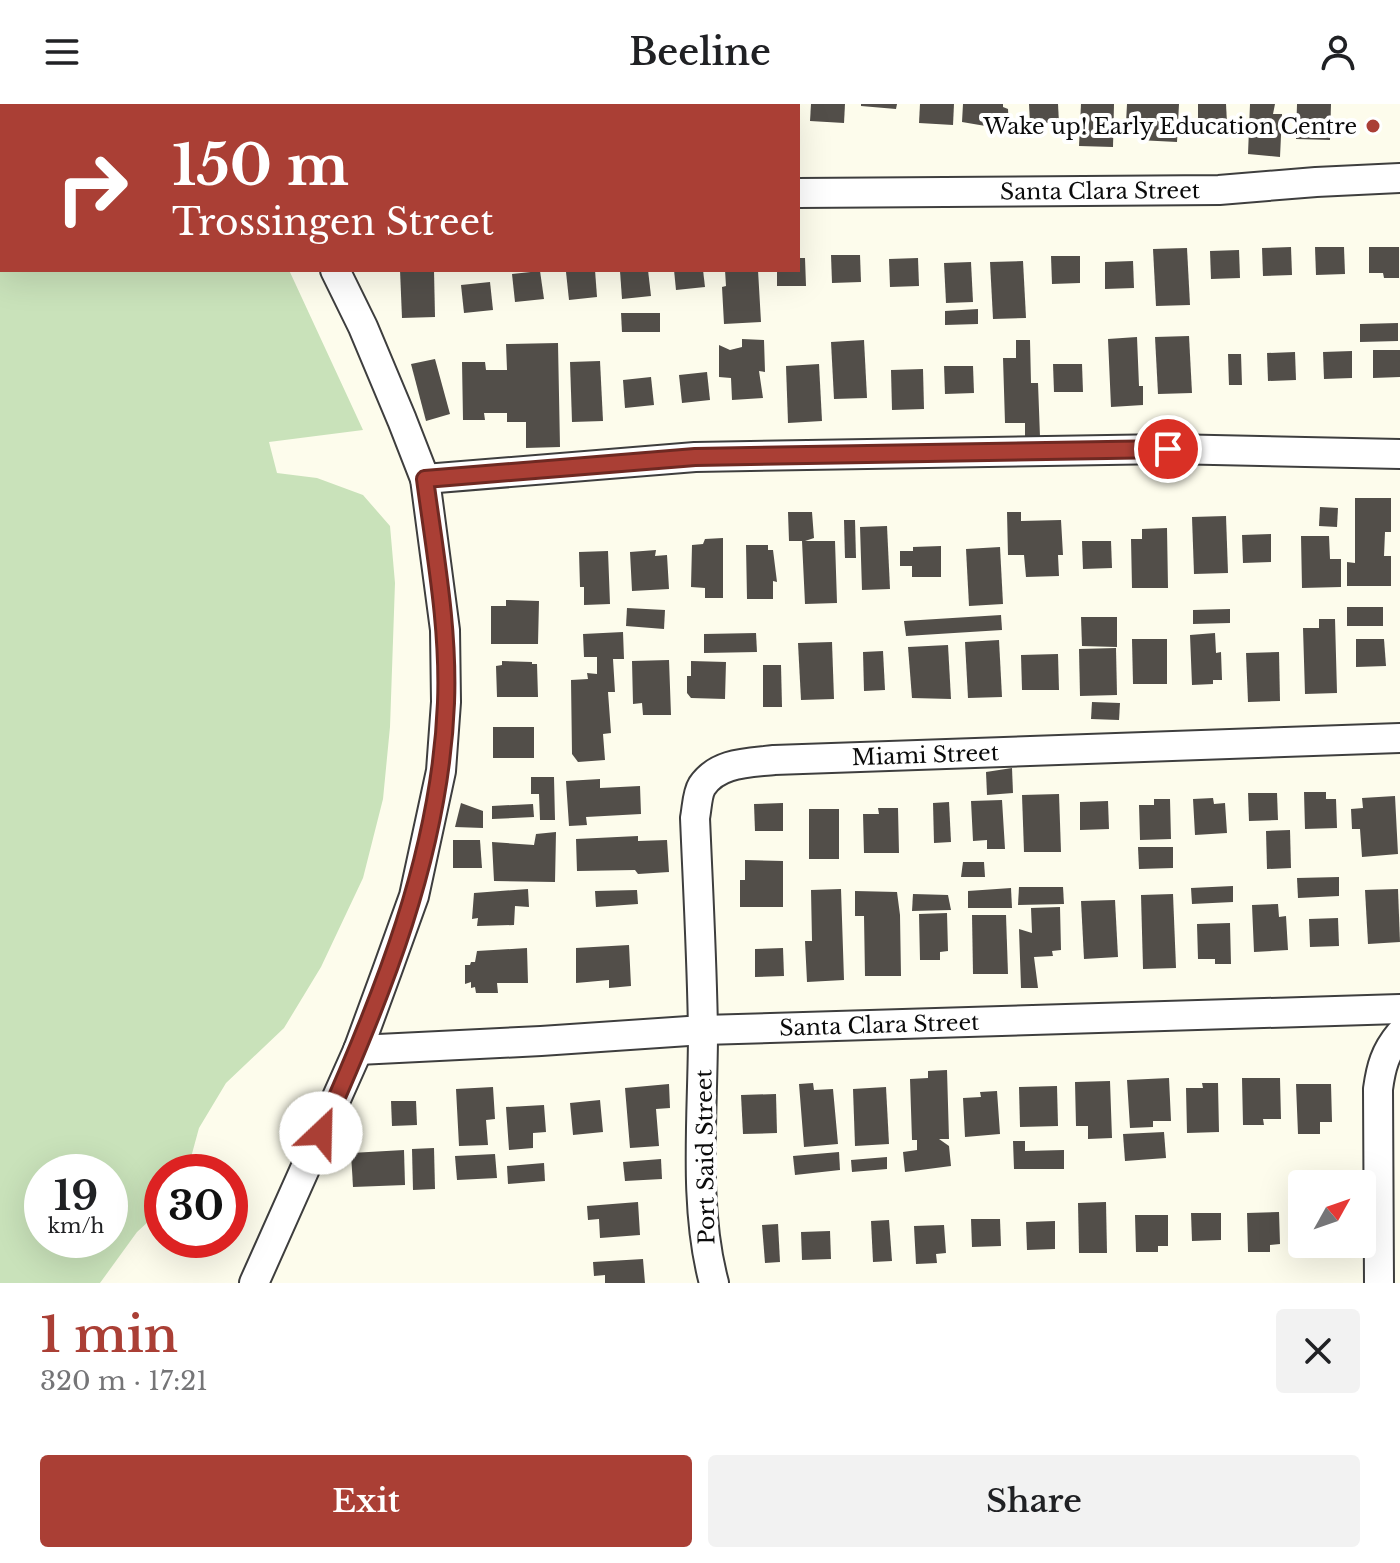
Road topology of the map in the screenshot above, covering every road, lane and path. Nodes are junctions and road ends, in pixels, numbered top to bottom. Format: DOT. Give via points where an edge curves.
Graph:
graph roads {
  1 [pos="1400,178"];
  2 [pos="800,193"];
  3 [pos="336,272"];
  4 [pos="1400,454"];
  5 [pos="425,479"];
  6 [pos="1400,738"];
  7 [pos="1400,1009"];
  8 [pos="703,1030"];
  9 [pos="1400,1034"];
  10 [pos="358,1050"];
  11 [pos="254,1283"];
  12 [pos="714,1283"];
  13 [pos="1379,1283"];
  1 -- 2 [label="street, Santa Clara Street" via="1219,190"];
  3 -- 5 [label="street"];
  4 -- 5 [label="street" via="1168,449 695,457"];
  5 -- 10 [label="street" via="445,630 441,771 414,896"];
  6 -- 8 [label="street, Miami Street" via="732,765 701,787 695,818"];
  7 -- 8 [label="street, Santa Clara Street"];
  8 -- 10 [label="street, Santa Clara Street"];
  8 -- 12 [label="street, Port Said Street" via="702,1198"];
  9 -- 13 [label="street" via="1386,1053 1378,1089"];
  10 -- 11 [label="street"];
}
